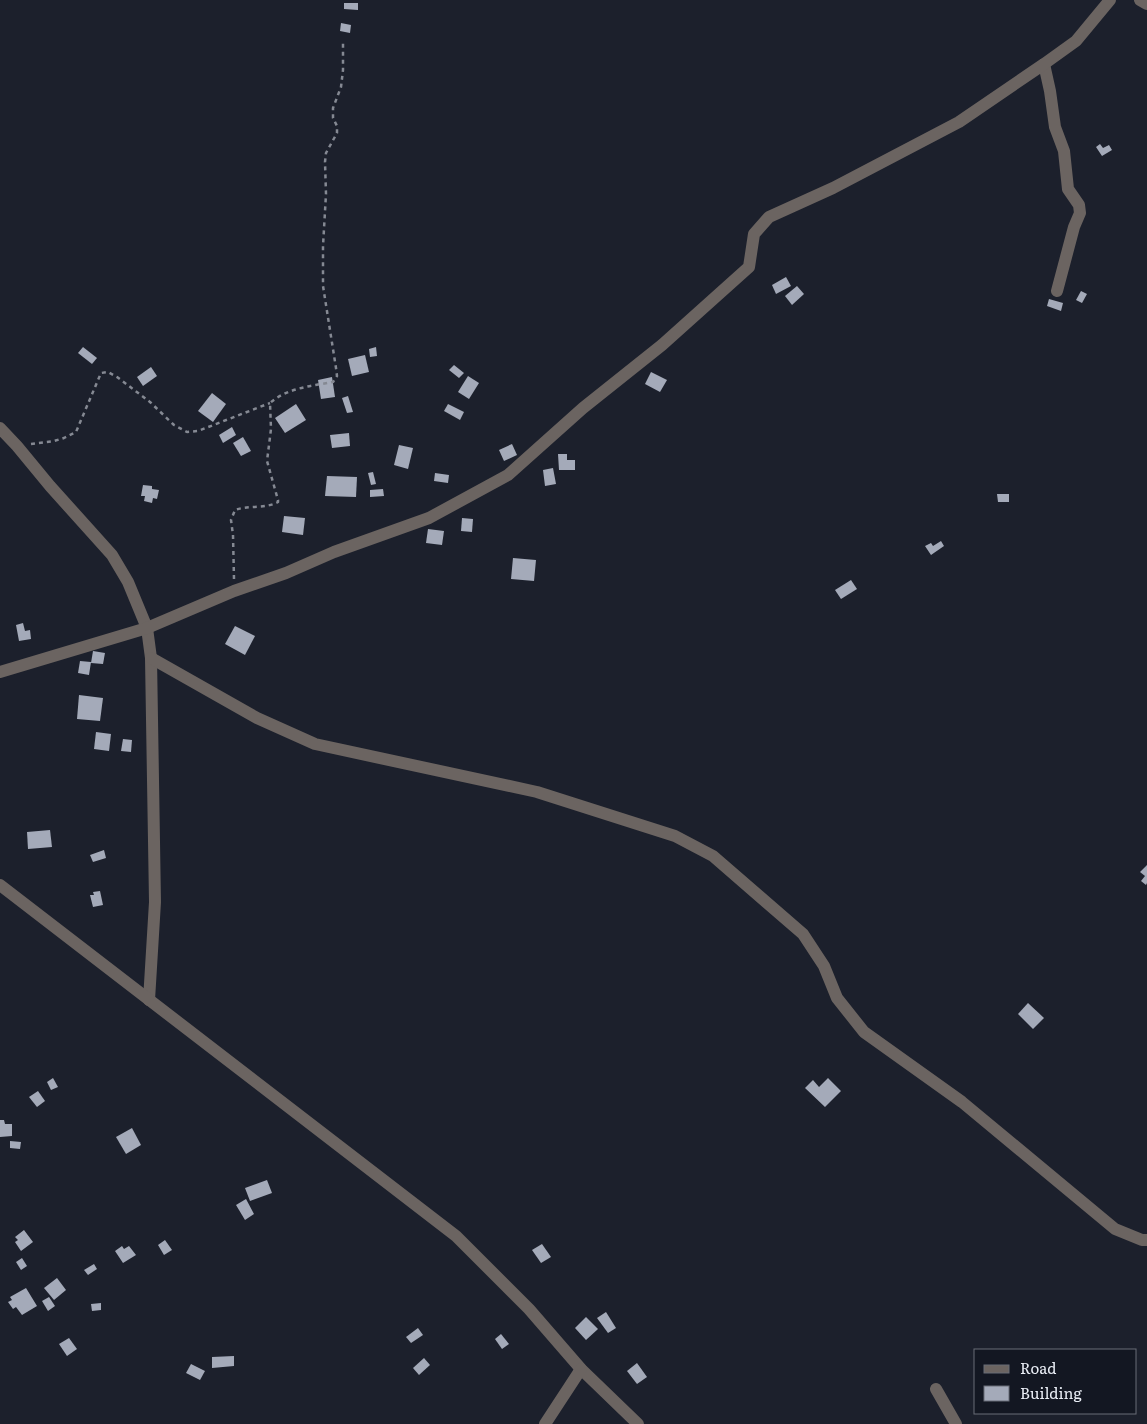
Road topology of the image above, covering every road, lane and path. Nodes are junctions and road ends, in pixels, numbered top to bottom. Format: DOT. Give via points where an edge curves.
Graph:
graph roads {
  1 [pos="1110,0"];
  2 [pos="1140,0"];
  3 [pos="1147,4"];
  4 [pos="343,42"];
  5 [pos="1044,64"];
  6 [pos="1057,291"];
  7 [pos="270,403"];
  8 [pos="0,428"];
  9 [pos="17,446"];
  10 [pos="234,591"];
  11 [pos="147,628"];
  12 [pos="150,658"];
  13 [pos="0,672"];
  14 [pos="0,886"];
  15 [pos="149,1000"];
  16 [pos="1147,1240"];
  17 [pos="582,1369"];
  18 [pos="936,1389"];
  19 [pos="546,1424"];
  20 [pos="638,1424"];
  21 [pos="956,1424"];
  1 -- 5 [label="street" via="1076,41"];
  2 -- 3 [label="street"];
  4 -- 7 [label="path" via="341,87 333,108 336,133 325,162 323,246 323,286 337,376 333,382 304,387"];
  5 -- 6 [label="street" via="1055,127 1064,151 1068,189 1080,205"];
  5 -- 10 [label="street" via="959,122 833,188 769,217 754,234 749,267 508,476 429,518"];
  7 -- 9 [label="path" via="198,432 187,432 174,425 117,377 108,372 101,373 76,432 54,441"];
  7 -- 10 [label="path" via="267,461 278,502 235,510 231,520"];
  8 -- 9 [label="street"];
  9 -- 11 [label="street" via="112,555 128,582"];
  10 -- 11 [label="street"];
  11 -- 12 [label="street"];
  11 -- 13 [label="street"];
  12 -- 15 [label="street" via="155,902"];
  12 -- 16 [label="street" via="257,718 315,744 537,792 675,836 713,856 803,934 824,966 837,998 864,1032 962,1102 1115,1229"];
  14 -- 15 [label="street"];
  15 -- 17 [label="street" via="456,1236 529,1309"];
  17 -- 19 [label="street"];
  17 -- 20 [label="street"];
  18 -- 21 [label="street"];
}
